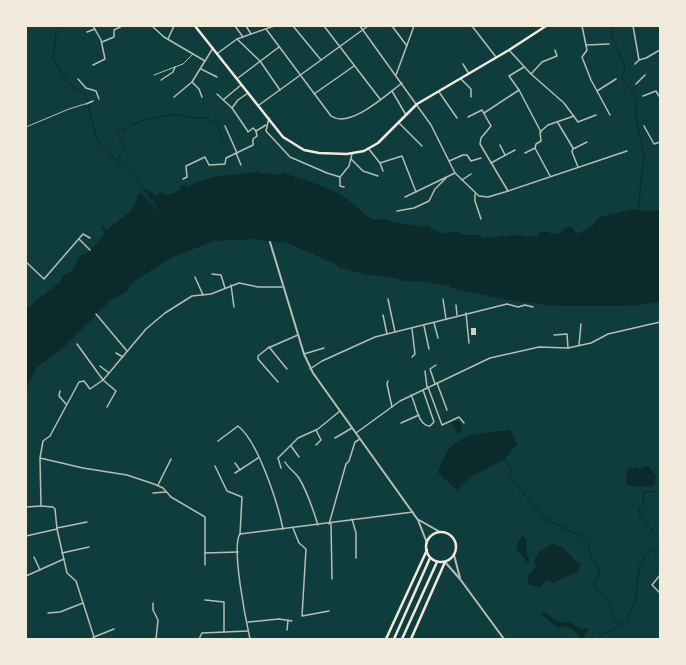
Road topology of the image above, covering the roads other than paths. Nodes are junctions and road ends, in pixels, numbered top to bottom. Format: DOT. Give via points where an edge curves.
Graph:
graph roads {
  1 [pos="93,26"];
  2 [pos="122,26"];
  3 [pos="152,26"];
  4 [pos="174,26"];
  5 [pos="195,26"];
  6 [pos="235,26"];
  7 [pos="246,26"];
  8 [pos="274,26"];
  9 [pos="293,26"];
  10 [pos="324,26"];
  11 [pos="360,26"];
  12 [pos="368,26"];
  13 [pos="392,26"];
  14 [pos="414,26"];
  15 [pos="472,26"];
  16 [pos="546,26"];
  17 [pos="582,26"];
  18 [pos="633,26"];
  19 [pos="94,29"];
  20 [pos="266,29"];
  21 [pos="363,30"];
  22 [pos="87,32"];
  23 [pos="251,34"];
  24 [pos="243,37"];
  25 [pos="168,39"];
  26 [pos="237,39"];
  27 [pos="102,42"];
  28 [pos="608,44"];
  29 [pos="586,45"];
  30 [pos="340,46"];
  31 [pos="407,46"];
  32 [pos="279,47"];
  33 [pos="213,48"];
  34 [pos="509,50"];
  35 [pos="555,50"];
  36 [pos="660,50"];
  37 [pos="218,53"];
  38 [pos="193,54"];
  39 [pos="496,58"];
  40 [pos="320,60"];
  41 [pos="638,60"];
  42 [pos="204,61"];
  43 [pos="260,61"];
  44 [pos="463,64"];
  45 [pos="635,64"];
  46 [pos="93,65"];
  47 [pos="175,66"];
  48 [pos="354,66"];
  49 [pos="524,67"];
  50 [pos="201,68"];
  51 [pos="469,74"];
  52 [pos="531,74"];
  53 [pos="154,75"];
  54 [pos="300,75"];
  55 [pos="396,75"];
  56 [pos="645,75"];
  57 [pos="217,77"];
  58 [pos="238,78"];
  59 [pos="460,78"];
  60 [pos="78,79"];
  61 [pos="616,79"];
  62 [pos="161,80"];
  63 [pos="192,82"];
  64 [pos="402,83"];
  65 [pos="242,84"];
  66 [pos="636,84"];
  67 [pos="280,90"];
  68 [pos="519,90"];
  69 [pos="391,91"];
  70 [pos="597,91"];
  71 [pos="249,92"];
  72 [pos="439,92"];
  73 [pos="217,94"];
  74 [pos="314,94"];
  75 [pos="643,96"];
  76 [pos="659,96"];
  77 [pos="174,97"];
  78 [pos="202,97"];
  79 [pos="471,97"];
  80 [pos="99,99"];
  81 [pos="380,99"];
  82 [pos="223,100"];
  83 [pos="93,101"];
  84 [pos="86,104"];
  85 [pos="417,104"];
  86 [pos="259,105"];
  87 [pos="232,108"];
  88 [pos="484,113"];
  89 [pos="406,115"];
  90 [pos="596,115"];
  91 [pos="610,115"];
  92 [pos="574,116"];
  93 [pos="468,117"];
  94 [pos="269,118"];
  95 [pos="457,118"];
  96 [pos="558,122"];
  97 [pos="399,123"];
  98 [pos="266,125"];
  99 [pos="225,126"];
  100 [pos="644,126"];
  101 [pos="26,127"];
  102 [pos="256,131"];
  103 [pos="541,132"];
  104 [pos="587,142"];
  105 [pos="660,142"];
  106 [pos="500,144"];
  107 [pos="422,146"];
  108 [pos="368,148"];
  109 [pos="535,148"];
  110 [pos="573,149"];
  111 [pos="515,150"];
  112 [pos="627,151"];
  113 [pos="237,153"];
  114 [pos="524,153"];
  115 [pos="352,154"];
  116 [pos="505,156"];
  117 [pos="481,158"];
  118 [pos="351,159"];
  119 [pos="449,161"];
  120 [pos="380,163"];
  121 [pos="491,163"];
  122 [pos="241,166"];
  123 [pos="578,167"];
  124 [pos="383,171"];
  125 [pos="455,173"];
  126 [pos="472,174"];
  127 [pos="340,176"];
  128 [pos="378,176"];
  129 [pos="550,176"];
  130 [pos="446,178"];
  131 [pos="183,179"];
  132 [pos="462,180"];
  133 [pos="344,187"];
  134 [pos="508,191"];
  135 [pos="416,192"];
  136 [pos="475,194"];
  137 [pos="405,196"];
  138 [pos="397,211"];
  139 [pos="481,219"];
  140 [pos="90,238"];
  141 [pos="79,239"];
  142 [pos="270,242"];
  143 [pos="90,250"];
  144 [pos="26,262"];
  145 [pos="212,274"];
  146 [pos="195,277"];
  147 [pos="231,286"];
  148 [pos="282,287"];
  149 [pos="225,288"];
  150 [pos="204,295"];
  151 [pos="388,299"];
  152 [pos="443,299"];
  153 [pos="456,305"];
  154 [pos="234,307"];
  155 [pos="533,307"];
  156 [pos="466,313"];
  157 [pos="96,314"];
  158 [pos="382,315"];
  159 [pos="457,315"];
  160 [pos="446,319"];
  161 [pos="434,322"];
  162 [pos="660,322"];
  163 [pos="581,324"];
  164 [pos="424,325"];
  165 [pos="412,328"];
  166 [pos="395,332"];
  167 [pos="387,334"];
  168 [pos="298,335"];
  169 [pos="554,335"];
  170 [pos="438,338"];
  171 [pos="469,342"];
  172 [pos="77,344"];
  173 [pos="579,345"];
  174 [pos="269,347"];
  175 [pos="324,348"];
  176 [pos="568,348"];
  177 [pos="428,349"];
  178 [pos="127,351"];
  179 [pos="311,351"];
  180 [pos="116,353"];
  181 [pos="304,354"];
  182 [pos="312,356"];
  183 [pos="123,357"];
  184 [pos="412,357"];
  185 [pos="436,365"];
  186 [pos="100,366"];
  187 [pos="287,369"];
  188 [pos="310,369"];
  189 [pos="425,371"];
  190 [pos="109,374"];
  191 [pos="103,380"];
  192 [pos="388,381"];
  193 [pos="278,382"];
  194 [pos="436,383"];
  195 [pos="428,387"];
  196 [pos="60,390"];
  197 [pos="423,390"];
  198 [pos="411,395"];
  199 [pos="66,404"];
  200 [pos="392,406"];
  201 [pos="106,407"];
  202 [pos="447,410"];
  203 [pos="340,411"];
  204 [pos="420,415"];
  205 [pos="400,423"];
  206 [pos="464,423"];
  207 [pos="352,428"];
  208 [pos="316,430"];
  209 [pos="356,433"];
  210 [pos="335,438"];
  211 [pos="360,439"];
  212 [pos="218,440"];
  213 [pos="316,445"];
  214 [pos="291,446"];
  215 [pos="299,457"];
  216 [pos="40,458"];
  217 [pos="171,458"];
  218 [pos="258,458"];
  219 [pos="285,462"];
  220 [pos="235,463"];
  221 [pos="215,466"];
  222 [pos="281,468"];
  223 [pos="240,470"];
  224 [pos="235,473"];
  225 [pos="158,485"];
  226 [pos="166,492"];
  227 [pos="153,493"];
  228 [pos="40,506"];
  229 [pos="26,507"];
  230 [pos="413,512"];
  231 [pos="352,519"];
  232 [pos="418,520"];
  233 [pos="87,522"];
  234 [pos="330,524"];
  235 [pos="318,525"];
  236 [pos="57,528"];
  237 [pos="293,528"];
  238 [pos="283,529"];
  239 [pos="440,532"];
  240 [pos="240,534"];
  241 [pos="26,536"];
  242 [pos="427,543"];
  243 [pos="89,547"];
  244 [pos="427,550"];
  245 [pos="238,552"];
  246 [pos="62,553"];
  247 [pos="204,553"];
  248 [pos="454,555"];
  249 [pos="34,557"];
  250 [pos="356,558"];
  251 [pos="430,558"];
  252 [pos="64,559"];
  253 [pos="437,562"];
  254 [pos="445,562"];
  255 [pos="205,565"];
  256 [pos="40,570"];
  257 [pos="660,575"];
  258 [pos="26,576"];
  259 [pos="332,578"];
  260 [pos="460,579"];
  261 [pos="660,593"];
  262 [pos="205,600"];
  263 [pos="83,603"];
  264 [pos="153,603"];
  265 [pos="329,610"];
  266 [pos="48,613"];
  267 [pos="288,620"];
  268 [pos="292,621"];
  269 [pos="247,622"];
  270 [pos="114,629"];
  271 [pos="287,630"];
  272 [pos="248,631"];
  273 [pos="224,632"];
  274 [pos="94,637"];
  275 [pos="91,639"];
  276 [pos="156,639"];
  277 [pos="199,639"];
  278 [pos="250,639"];
  279 [pos="386,639"];
  280 [pos="394,639"];
  281 [pos="402,639"];
  282 [pos="411,639"];
  283 [pos="504,639"];
  1 -- 19 [label="street"];
  2 -- 27 [label="street" via="114,30 114,37"];
  3 -- 25 [label="street"];
  4 -- 25 [label="street"];
  5 -- 33 [label="main road"];
  6 -- 24 [label="street"];
  7 -- 23 [label="street"];
  8 -- 20 [label="street"];
  9 -- 40 [label="street"];
  10 -- 30 [label="street"];
  11 -- 21 [label="street"];
  12 -- 21 [label="street"];
  13 -- 31 [label="street"];
  14 -- 31 [label="street"];
  15 -- 39 [label="street"];
  16 -- 34 [label="main road"];
  17 -- 29 [label="street"];
  18 -- 41 [label="street"];
  19 -- 22 [label="street"];
  19 -- 27 [label="street"];
  20 -- 23 [label="street"];
  20 -- 32 [label="street"];
  21 -- 30 [label="street"];
  21 -- 55 [label="street"];
  23 -- 24 [label="street"];
  24 -- 26 [label="street"];
  25 -- 38 [label="street"];
  26 -- 37 [label="street"];
  26 -- 43 [label="street"];
  27 -- 46 [label="street" via="105,59"];
  28 -- 29 [label="street"];
  29 -- 70 [label="street" via="587,52 582,57"];
  30 -- 40 [label="street"];
  30 -- 48 [label="street"];
  31 -- 55 [label="street"];
  32 -- 43 [label="street"];
  32 -- 54 [label="street"];
  33 -- 37 [label="main road"];
  33 -- 42 [label="street"];
  34 -- 39 [label="main road"];
  34 -- 49 [label="street"];
  35 -- 52 [label="street" via="557,56 542,62"];
  36 -- 41 [label="street"];
  37 -- 58 [label="main road"];
  38 -- 42 [label="street"];
  38 -- 47 [label="lane" via="184,64"];
  39 -- 51 [label="main road"];
  40 -- 54 [label="street"];
  41 -- 45 [label="street"];
  42 -- 50 [label="street"];
  43 -- 58 [label="street"];
  43 -- 67 [label="street"];
  44 -- 51 [label="street"];
  47 -- 53 [label="lane"];
  47 -- 62 [label="street" via="173,72"];
  48 -- 74 [label="street"];
  48 -- 81 [label="street"];
  49 -- 52 [label="street"];
  49 -- 68 [label="street" via="509,76"];
  50 -- 57 [label="street"];
  50 -- 63 [label="street"];
  51 -- 59 [label="main road"];
  52 -- 92 [label="street" via="559,98"];
  54 -- 67 [label="street"];
  54 -- 74 [label="street"];
  55 -- 64 [label="street"];
  56 -- 66 [label="street"];
  58 -- 65 [label="main road"];
  59 -- 72 [label="main road"];
  59 -- 79 [label="street" via="471,89"];
  60 -- 80 [label="street" via="86,88 96,91"];
  61 -- 70 [label="street"];
  63 -- 77 [label="street"];
  63 -- 78 [label="street" via="199,88"];
  64 -- 69 [label="street"];
  64 -- 85 [label="street"];
  65 -- 71 [label="main road"];
  65 -- 82 [label="street"];
  67 -- 86 [label="street"];
  68 -- 88 [label="street"];
  68 -- 103 [label="street"];
  69 -- 81 [label="street"];
  69 -- 89 [label="street"];
  70 -- 91 [label="street"];
  71 -- 86 [label="main road"];
  71 -- 87 [label="street"];
  72 -- 85 [label="main road"];
  72 -- 95 [label="street"];
  73 -- 82 [label="street"];
  74 -- 81 [label="street" via="330,116 340,120 358,114"];
  75 -- 76 [label="street" via="655,91"];
  82 -- 87 [label="street"];
  83 -- 84 [label="street"];
  84 -- 101 [label="lane"];
  85 -- 89 [label="main road"];
  85 -- 119 [label="street"];
  86 -- 94 [label="main road"];
  87 -- 102 [label="street" via="248,132 253,128"];
  88 -- 93 [label="street" via="481,110"];
  88 -- 121 [label="street" via="491,126 481,138 480,144"];
  89 -- 97 [label="main road"];
  90 -- 92 [label="street" via="579,122"];
  92 -- 96 [label="street"];
  94 -- 98 [label="street"];
  94 -- 115 [label="main road" via="283,137 297,147 319,153"];
  96 -- 103 [label="street" via="548,125"];
  96 -- 110 [label="street"];
  97 -- 107 [label="street"];
  97 -- 108 [label="main road"];
  98 -- 102 [label="street"];
  98 -- 127 [label="street" via="266,131 290,157"];
  99 -- 113 [label="street"];
  100 -- 105 [label="street" via="654,144"];
  102 -- 113 [label="street" via="253,145"];
  103 -- 109 [label="street" via="541,141"];
  104 -- 110 [label="street"];
  106 -- 116 [label="street"];
  108 -- 115 [label="main road"];
  108 -- 120 [label="street"];
  109 -- 114 [label="street"];
  109 -- 129 [label="street"];
  110 -- 123 [label="street"];
  111 -- 116 [label="street"];
  112 -- 123 [label="street"];
  113 -- 122 [label="street"];
  113 -- 131 [label="street" via="226,158 226,163 222,165 209,165 205,157 186,166 188,177"];
  115 -- 118 [label="street"];
  116 -- 121 [label="street"];
  117 -- 119 [label="street" via="471,161 467,155 463,155"];
  118 -- 127 [label="street" via="349,166"];
  118 -- 128 [label="street" via="363,171"];
  119 -- 125 [label="street"];
  120 -- 124 [label="street"];
  120 -- 135 [label="street" via="402,156"];
  121 -- 134 [label="street"];
  123 -- 129 [label="street"];
  125 -- 130 [label="street"];
  125 -- 132 [label="street"];
  126 -- 132 [label="street"];
  127 -- 133 [label="street" via="340,186"];
  129 -- 134 [label="street"];
  130 -- 135 [label="street"];
  130 -- 138 [label="street" via="435,189 429,201 414,208"];
  132 -- 136 [label="street"];
  134 -- 136 [label="street" via="483,197"];
  135 -- 137 [label="street"];
  136 -- 139 [label="street"];
  140 -- 141 [label="street" via="85,234"];
  141 -- 143 [label="street"];
  141 -- 144 [label="street" via="44,279"];
  142 -- 148 [label="street"];
  145 -- 149 [label="street" via="221,275"];
  146 -- 150 [label="street"];
  147 -- 148 [label="street" via="239,283 258,287"];
  147 -- 149 [label="street"];
  147 -- 154 [label="street"];
  148 -- 168 [label="street"];
  149 -- 150 [label="street"];
  150 -- 178 [label="street" via="192,296 165,313 146,329"];
  151 -- 166 [label="street"];
  152 -- 160 [label="street"];
  153 -- 159 [label="street"];
  155 -- 156 [label="street" via="518,307 509,303"];
  156 -- 159 [label="street"];
  156 -- 171 [label="street"];
  157 -- 178 [label="street"];
  158 -- 167 [label="street"];
  159 -- 160 [label="street"];
  160 -- 161 [label="street"];
  161 -- 164 [label="street"];
  161 -- 170 [label="street"];
  162 -- 173 [label="street" via="608,334 591,343"];
  163 -- 173 [label="street"];
  164 -- 165 [label="street"];
  164 -- 177 [label="street"];
  165 -- 166 [label="street"];
  165 -- 184 [label="street" via="416,348"];
  166 -- 167 [label="street"];
  167 -- 188 [label="street" via="322,361"];
  168 -- 174 [label="street"];
  168 -- 181 [label="street"];
  169 -- 176 [label="street" via="567,334"];
  172 -- 191 [label="street"];
  173 -- 176 [label="street"];
  174 -- 187 [label="street"];
  174 -- 193 [label="street" via="259,354 258,359"];
  175 -- 179 [label="street"];
  176 -- 194 [label="street" via="539,347 499,355"];
  178 -- 183 [label="street"];
  179 -- 181 [label="street"];
  179 -- 182 [label="street"];
  180 -- 183 [label="street"];
  181 -- 188 [label="street"];
  183 -- 190 [label="street"];
  185 -- 194 [label="street" via="430,369"];
  186 -- 190 [label="street"];
  188 -- 203 [label="street"];
  189 -- 195 [label="street"];
  190 -- 191 [label="street"];
  191 -- 199 [label="street" via="90,389 82,380"];
  191 -- 201 [label="street" via="116,391"];
  192 -- 200 [label="street"];
  194 -- 195 [label="street"];
  194 -- 202 [label="street"];
  195 -- 197 [label="street"];
  195 -- 206 [label="street" via="442,425 459,417"];
  196 -- 199 [label="street" via="59,396"];
  197 -- 198 [label="street"];
  197 -- 204 [label="street" via="429,403 433,424 427,426 422,422"];
  198 -- 200 [label="street"];
  198 -- 204 [label="street"];
  199 -- 216 [label="street" via="50,436 43,441"];
  200 -- 209 [label="street"];
  203 -- 207 [label="street"];
  203 -- 208 [label="street"];
  204 -- 205 [label="street"];
  207 -- 209 [label="street"];
  207 -- 210 [label="street"];
  208 -- 213 [label="street" via="321,440"];
  208 -- 214 [label="street" via="303,435"];
  209 -- 211 [label="street"];
  211 -- 230 [label="street"];
  211 -- 234 [label="street" via="356,442 350,461 346,464"];
  212 -- 218 [label="street" via="238,426 254,446"];
  214 -- 215 [label="street"];
  214 -- 222 [label="street" via="278,458"];
  216 -- 225 [label="street" via="127,475"];
  216 -- 228 [label="street"];
  217 -- 225 [label="street"];
  218 -- 223 [label="street"];
  218 -- 238 [label="street" via="277,502"];
  219 -- 235 [label="street" via="297,475 308,494"];
  220 -- 223 [label="street"];
  221 -- 240 [label="street" via="227,490 242,497"];
  223 -- 224 [label="street"];
  225 -- 226 [label="street"];
  226 -- 227 [label="street"];
  226 -- 247 [label="street" via="205,517"];
  228 -- 229 [label="street"];
  228 -- 236 [label="street" via="55,509"];
  230 -- 231 [label="street"];
  230 -- 232 [label="street"];
  231 -- 234 [label="street"];
  231 -- 250 [label="street" via="356,533"];
  232 -- 239 [label="street"];
  232 -- 242 [label="street"];
  233 -- 236 [label="street"];
  234 -- 235 [label="street"];
  234 -- 259 [label="street"];
  235 -- 237 [label="street"];
  236 -- 241 [label="street"];
  236 -- 246 [label="street"];
  237 -- 238 [label="street"];
  237 -- 265 [label="street" via="299,544 306,549 302,616"];
  238 -- 240 [label="street"];
  239 -- 242 [label="main road" via="433,535"];
  239 -- 248 [label="main road" via="447,533 454,540"];
  240 -- 245 [label="street"];
  242 -- 244 [label="main road"];
  243 -- 246 [label="street"];
  244 -- 251 [label="main road"];
  244 -- 279 [label="main road"];
  245 -- 247 [label="street"];
  245 -- 269 [label="street"];
  246 -- 252 [label="street"];
  247 -- 255 [label="street"];
  248 -- 254 [label="main road"];
  248 -- 260 [label="street"];
  249 -- 256 [label="street"];
  251 -- 253 [label="main road"];
  251 -- 280 [label="main road"];
  252 -- 256 [label="street"];
  252 -- 263 [label="street" via="67,572 76,581"];
  253 -- 254 [label="main road"];
  253 -- 281 [label="main road"];
  254 -- 260 [label="street"];
  254 -- 282 [label="main road"];
  256 -- 258 [label="street"];
  257 -- 261 [label="street" via="652,585"];
  260 -- 283 [label="street"];
  262 -- 273 [label="street" via="224,602"];
  263 -- 266 [label="street" via="60,612"];
  263 -- 274 [label="street"];
  264 -- 276 [label="street" via="158,620"];
  267 -- 268 [label="street"];
  267 -- 269 [label="street"];
  267 -- 271 [label="street"];
  269 -- 272 [label="street"];
  270 -- 274 [label="street"];
  272 -- 273 [label="street"];
  272 -- 278 [label="street"];
  273 -- 277 [label="street" via="202,633"];
  274 -- 275 [label="street"];
}
